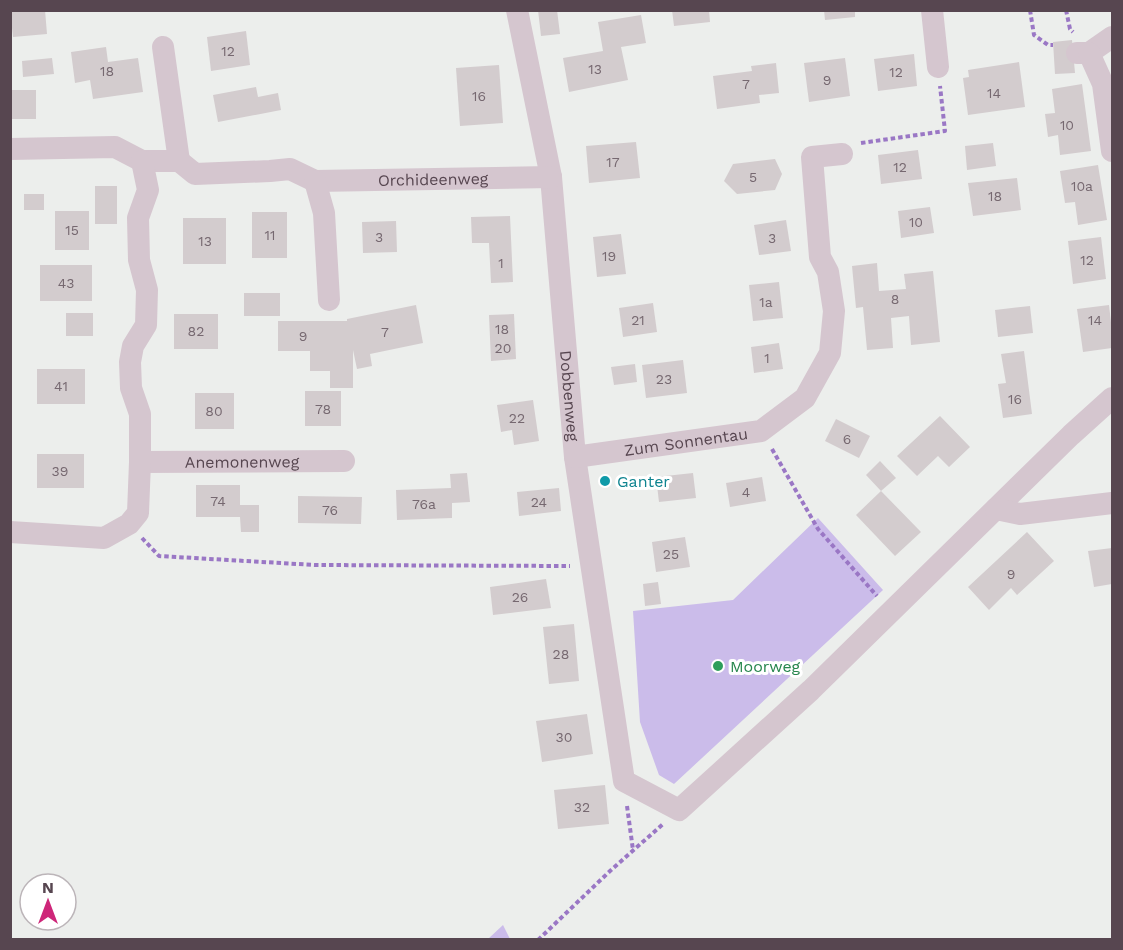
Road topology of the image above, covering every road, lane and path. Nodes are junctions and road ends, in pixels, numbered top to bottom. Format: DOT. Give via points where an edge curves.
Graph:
graph roads {
  1 [pos="517,10"];
  2 [pos="932,10"];
  3 [pos="1030,10"];
  4 [pos="1113,37"];
  5 [pos="1053,45"];
  6 [pos="163,46"];
  7 [pos="939,67"];
  8 [pos="10,149"];
  9 [pos="1113,151"];
  10 [pos="842,154"];
  11 [pos="142,161"];
  12 [pos="179,161"];
  13 [pos="551,177"];
  14 [pos="315,181"];
  15 [pos="329,300"];
  16 [pos="1113,398"];
  17 [pos="761,430"];
  18 [pos="575,458"];
  19 [pos="344,461"];
  20 [pos="140,462"];
  21 [pos="1113,503"];
  22 [pos="996,509"];
  23 [pos="129,524"];
  24 [pos="10,532"];
  25 [pos="592,566"];
  26 [pos="891,611"];
  27 [pos="624,781"];
  28 [pos="679,810"];
  29 [pos="633,850"];
  30 [pos="538,939"];
  1 -- 13 [label="street, Dobbenweg"];
  2 -- 7 [label="street"];
  3 -- 5 [label="path" via="1034,35"];
  4 -- 9 [label="street" via="1083,53 1103,84"];
  6 -- 12 [label="street"];
  7 -- 10 [label="path" via="945,131 862,142"];
  8 -- 11 [label="street, Orchideenweg" via="115,147"];
  10 -- 17 [label="street, Zum Sonnentau" via="812,157 820,257 828,272 834,311 830,354 806,398"];
  11 -- 12 [label="street, Orchideenweg"];
  11 -- 20 [label="street" via="148,190 138,218 139,260 147,290 146,325 133,346 130,363 130,388 140,414"];
  12 -- 14 [label="street, Orchideenweg" via="195,174 290,169"];
  13 -- 14 [label="street, Orchideenweg"];
  13 -- 18 [label="street, Dobbenweg"];
  14 -- 15 [label="street" via="324,213"];
  16 -- 22 [label="street"];
  17 -- 18 [label="street, Zum Sonnentau"];
  17 -- 26 [label="path" via="818,529"];
  18 -- 25 [label="street, Dobbenweg"];
  19 -- 20 [label="street, Anemonenweg"];
  20 -- 23 [label="street" via="138,513"];
  21 -- 22 [label="street" via="1020,514"];
  22 -- 26 [label="street"];
  23 -- 24 [label="street" via="104,538"];
  23 -- 25 [label="path" via="159,556 315,565"];
  25 -- 27 [label="street, Dobbenweg"];
  26 -- 28 [label="street"];
  27 -- 28 [label="street"];
  27 -- 29 [label="path"];
  28 -- 29 [label="path"];
  29 -- 30 [label="path"];
}
